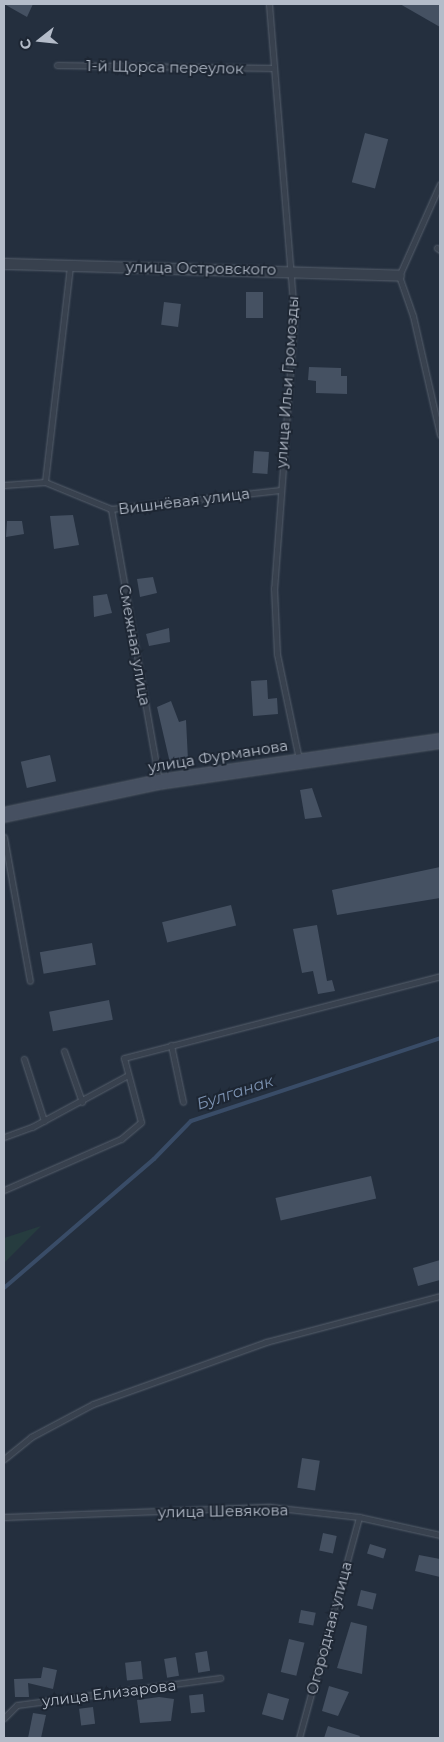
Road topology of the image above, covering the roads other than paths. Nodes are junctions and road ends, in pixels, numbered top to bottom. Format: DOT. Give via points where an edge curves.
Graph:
graph roads {
  1 [pos="269,4"];
  2 [pos="58,65"];
  3 [pos="272,68"];
  4 [pos="440,184"];
  5 [pos="4,264"];
  6 [pos="70,265"];
  7 [pos="292,270"];
  8 [pos="399,276"];
  9 [pos="440,435"];
  10 [pos="45,482"];
  11 [pos="4,485"];
  12 [pos="280,490"];
  13 [pos="111,509"];
  14 [pos="440,741"];
  15 [pos="299,760"];
  16 [pos="159,782"];
  17 [pos="4,815"];
  18 [pos="4,837"];
  19 [pos="440,976"];
  20 [pos="30,981"];
  21 [pos="171,1045"];
  22 [pos="64,1051"];
  23 [pos="24,1059"];
  24 [pos="128,1076"];
  25 [pos="82,1102"];
  26 [pos="183,1102"];
  27 [pos="44,1121"];
  28 [pos="4,1137"];
  29 [pos="4,1190"];
  30 [pos="440,1296"];
  31 [pos="4,1459"];
  32 [pos="4,1517"];
  33 [pos="359,1517"];
  34 [pos="440,1535"];
  35 [pos="220,1678"];
  36 [pos="4,1718"];
  37 [pos="299,1738"];
  1 -- 3 [label="lane, улица Ильи Громозды"];
  2 -- 3 [label="lane, 1-й Щорса переулок"];
  3 -- 7 [label="lane, улица Ильи Громозды"];
  4 -- 8 [label="lane"];
  5 -- 6 [label="street, улица Островского"];
  6 -- 7 [label="street, улица Островского"];
  6 -- 10 [label="lane"];
  7 -- 8 [label="street, улица Островского"];
  7 -- 12 [label="lane, улица Ильи Громозды" via="294,318"];
  8 -- 9 [label="lane" via="413,316"];
  10 -- 11 [label="lane, Вишнёвая улица"];
  10 -- 13 [label="lane, Вишнёвая улица"];
  12 -- 13 [label="lane, Вишнёвая улица"];
  12 -- 15 [label="lane, улица Ильи Громозды" via="274,588 278,654"];
  13 -- 16 [label="lane, Смежная улица"];
  14 -- 15 [label="main road, улица Фурманова"];
  15 -- 16 [label="main road, улица Фурманова"];
  16 -- 17 [label="main road, улица Фурманова"];
  18 -- 20 [label="lane"];
  19 -- 21 [label="lane"];
  21 -- 24 [label="lane" via="124,1058"];
  21 -- 26 [label="lane"];
  22 -- 25 [label="lane"];
  23 -- 27 [label="lane"];
  24 -- 25 [label="lane"];
  24 -- 29 [label="lane" via="141,1122 121,1139"];
  25 -- 27 [label="lane"];
  27 -- 28 [label="lane"];
  30 -- 31 [label="lane" via="266,1342 92,1404 31,1437"];
  32 -- 33 [label="lane, улица Шевякова" via="270,1507"];
  33 -- 34 [label="lane, улица Шевякова"];
  33 -- 37 [label="lane, Огородная улица"];
  35 -- 36 [label="lane, улица Елизарова" via="17,1706"];
}
